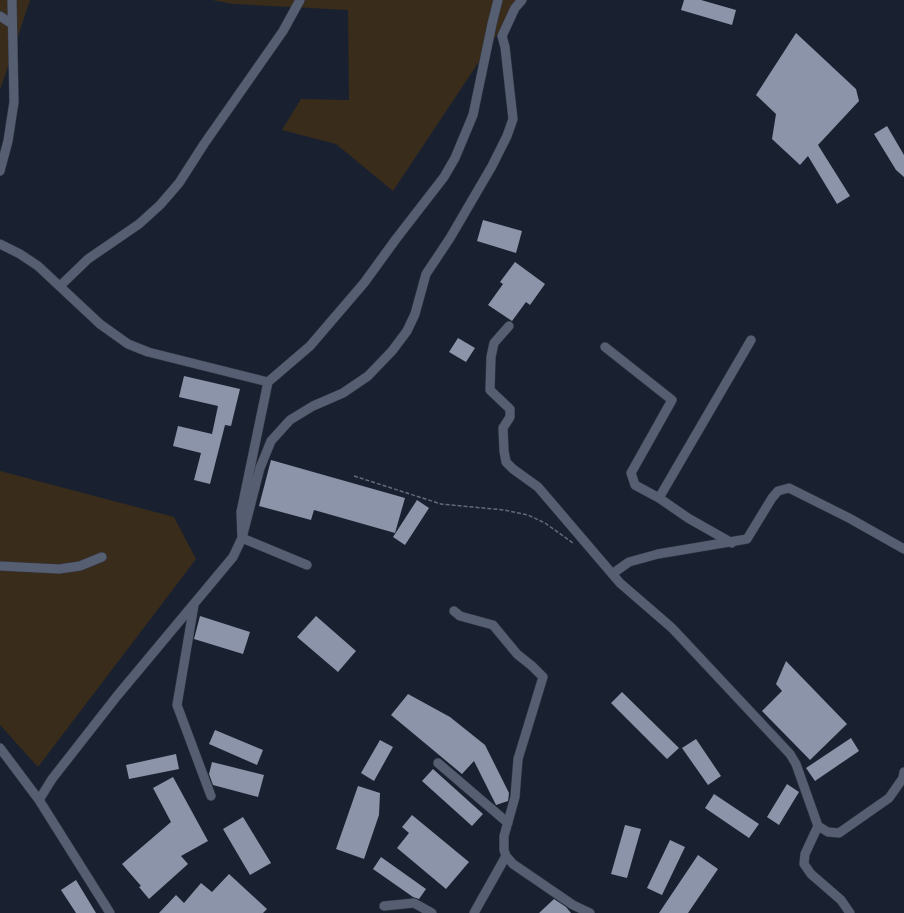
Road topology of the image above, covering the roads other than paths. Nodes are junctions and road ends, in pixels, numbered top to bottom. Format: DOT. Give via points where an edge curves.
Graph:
graph roads {
  1 [pos="12,0"];
  2 [pos="300,0"];
  3 [pos="498,0"];
  4 [pos="522,0"];
  5 [pos="0,16"];
  6 [pos="12,24"];
  7 [pos="0,171"];
  8 [pos="0,244"];
  9 [pos="60,286"];
  10 [pos="509,326"];
  11 [pos="751,340"];
  12 [pos="605,347"];
  13 [pos="268,382"];
  14 [pos="659,498"];
  15 [pos="242,538"];
  16 [pos="732,543"];
  17 [pos="904,549"];
  18 [pos="102,557"];
  19 [pos="306,565"];
  20 [pos="0,566"];
  21 [pos="612,574"];
  22 [pos="194,603"];
  23 [pos="454,611"];
  24 [pos="0,748"];
  25 [pos="438,763"];
  26 [pos="904,772"];
  27 [pos="210,796"];
  28 [pos="39,800"];
  29 [pos="508,823"];
  30 [pos="818,826"];
  31 [pos="506,856"];
  32 [pos="384,906"];
  33 [pos="110,913"];
  34 [pos="432,913"];
  35 [pos="474,913"];
  36 [pos="590,913"];
  37 [pos="850,913"];
  1 -- 6 [label="street"];
  2 -- 9 [label="street" via="283,31 179,183 160,205 88,259"];
  3 -- 13 [label="street" via="473,115 444,177 364,283 310,346"];
  4 -- 15 [label="street" via="514,8 502,36 513,119 492,166 426,274 415,314 407,331 368,376 343,393 313,406 290,420 272,441 260,468"];
  5 -- 6 [label="street"];
  6 -- 7 [label="street" via="14,102"];
  8 -- 9 [label="street" via="20,254"];
  9 -- 13 [label="street" via="100,324 128,344 148,352"];
  10 -- 21 [label="street" via="494,343 490,390 510,410 510,417 503,428 506,462 538,487"];
  11 -- 14 [label="street"];
  12 -- 14 [label="street" via="672,400 631,473 635,485"];
  13 -- 15 [label="street" via="241,512"];
  14 -- 16 [label="street"];
  15 -- 19 [label="street"];
  15 -- 22 [label="street" via="233,557"];
  16 -- 17 [label="street" via="747,540 778,490 789,488"];
  16 -- 21 [label="street" via="644,558 629,562"];
  18 -- 20 [label="street" via="80,566 59,569"];
  21 -- 30 [label="street" via="672,628 790,754"];
  22 -- 27 [label="street" via="177,705"];
  22 -- 28 [label="street" via="57,773"];
  23 -- 29 [label="street" via="460,616 493,625 517,654 543,677 518,759 515,797"];
  24 -- 28 [label="street"];
  25 -- 29 [label="street"];
  26 -- 30 [label="street" via="889,798 839,833 828,832"];
  28 -- 33 [label="street"];
  29 -- 31 [label="street" via="504,836"];
  30 -- 37 [label="street" via="805,854 804,864 811,874 841,900"];
  31 -- 35 [label="street"];
  31 -- 36 [label="street" via="513,864 573,905"];
  32 -- 34 [label="street" via="414,903"];
}
